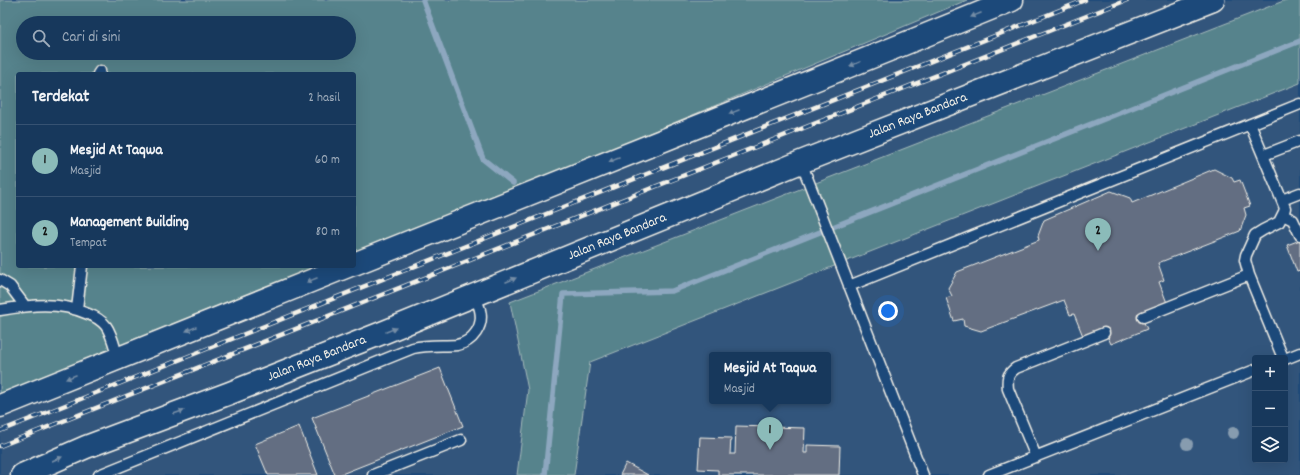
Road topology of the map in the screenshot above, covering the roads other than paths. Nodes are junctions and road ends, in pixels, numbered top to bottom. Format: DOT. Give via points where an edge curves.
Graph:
graph roads {
  1 [pos="1012,0"];
  2 [pos="1213,0"];
  3 [pos="1300,104"];
  4 [pos="1250,124"];
  5 [pos="1300,141"];
  6 [pos="1264,155"];
  7 [pos="802,162"];
  8 [pos="1300,193"];
  9 [pos="1282,200"];
  10 [pos="1283,215"];
  11 [pos="1300,235"];
  12 [pos="356,263"];
  13 [pos="82,268"];
  14 [pos="343,268"];
  15 [pos="1249,275"];
  16 [pos="0,280"];
  17 [pos="849,286"];
  18 [pos="474,295"];
  19 [pos="26,306"];
  20 [pos="77,309"];
  21 [pos="0,310"];
  22 [pos="1143,317"];
  23 [pos="1104,333"];
  24 [pos="1300,353"];
  25 [pos="1283,355"];
  26 [pos="1288,357"];
  27 [pos="118,358"];
  28 [pos="1252,371"];
  29 [pos="0,406"];
  30 [pos="461,440"];
  31 [pos="1036,457"];
  32 [pos="22,475"];
  33 [pos="99,475"];
  34 [pos="373,475"];
  35 [pos="923,475"];
  36 [pos="989,475"];
  1 -- 12 [label="street, one-way"];
  2 -- 7 [label="street, Jalan Raya Bandara"];
  3 -- 4 [label="lane"];
  4 -- 6 [label="lane"];
  4 -- 17 [label="lane"];
  5 -- 6 [label="lane"];
  6 -- 9 [label="lane"];
  7 -- 17 [label="lane"];
  18 -- 7 [label="street, Jalan Raya Bandara, one-way"];
  8 -- 9 [label="lane"];
  9 -- 10 [label="lane"];
  10 -- 11 [label="lane" via="1293,220"];
  10 -- 15 [label="lane" via="1279,222 1255,235 1245,260"];
  13 -- 20 [label="lane"];
  14 -- 27 [label="street, one-way"];
  15 -- 22 [label="lane"];
  15 -- 25 [label="lane"];
  16 -- 19 [label="lane" via="10,286"];
  17 -- 35 [label="lane"];
  32 -- 18 [label="street, Jalan Raya Bandara, one-way" via="86,447 230,393"];
  18 -- 33 [label="lane" via="480,310 480,325 472,338 466,342 413,348"];
  19 -- 20 [label="lane" via="54,304"];
  19 -- 21 [label="lane"];
  20 -- 27 [label="lane" via="94,316 106,326"];
  23 -- 31 [label="lane" via="1010,372 1008,389"];
  24 -- 26 [label="lane"];
  27 -- 29 [label="street, one-way"];
  28 -- 31 [label="lane"];
  30 -- 34 [label="lane"];
  31 -- 36 [label="lane"];
}
